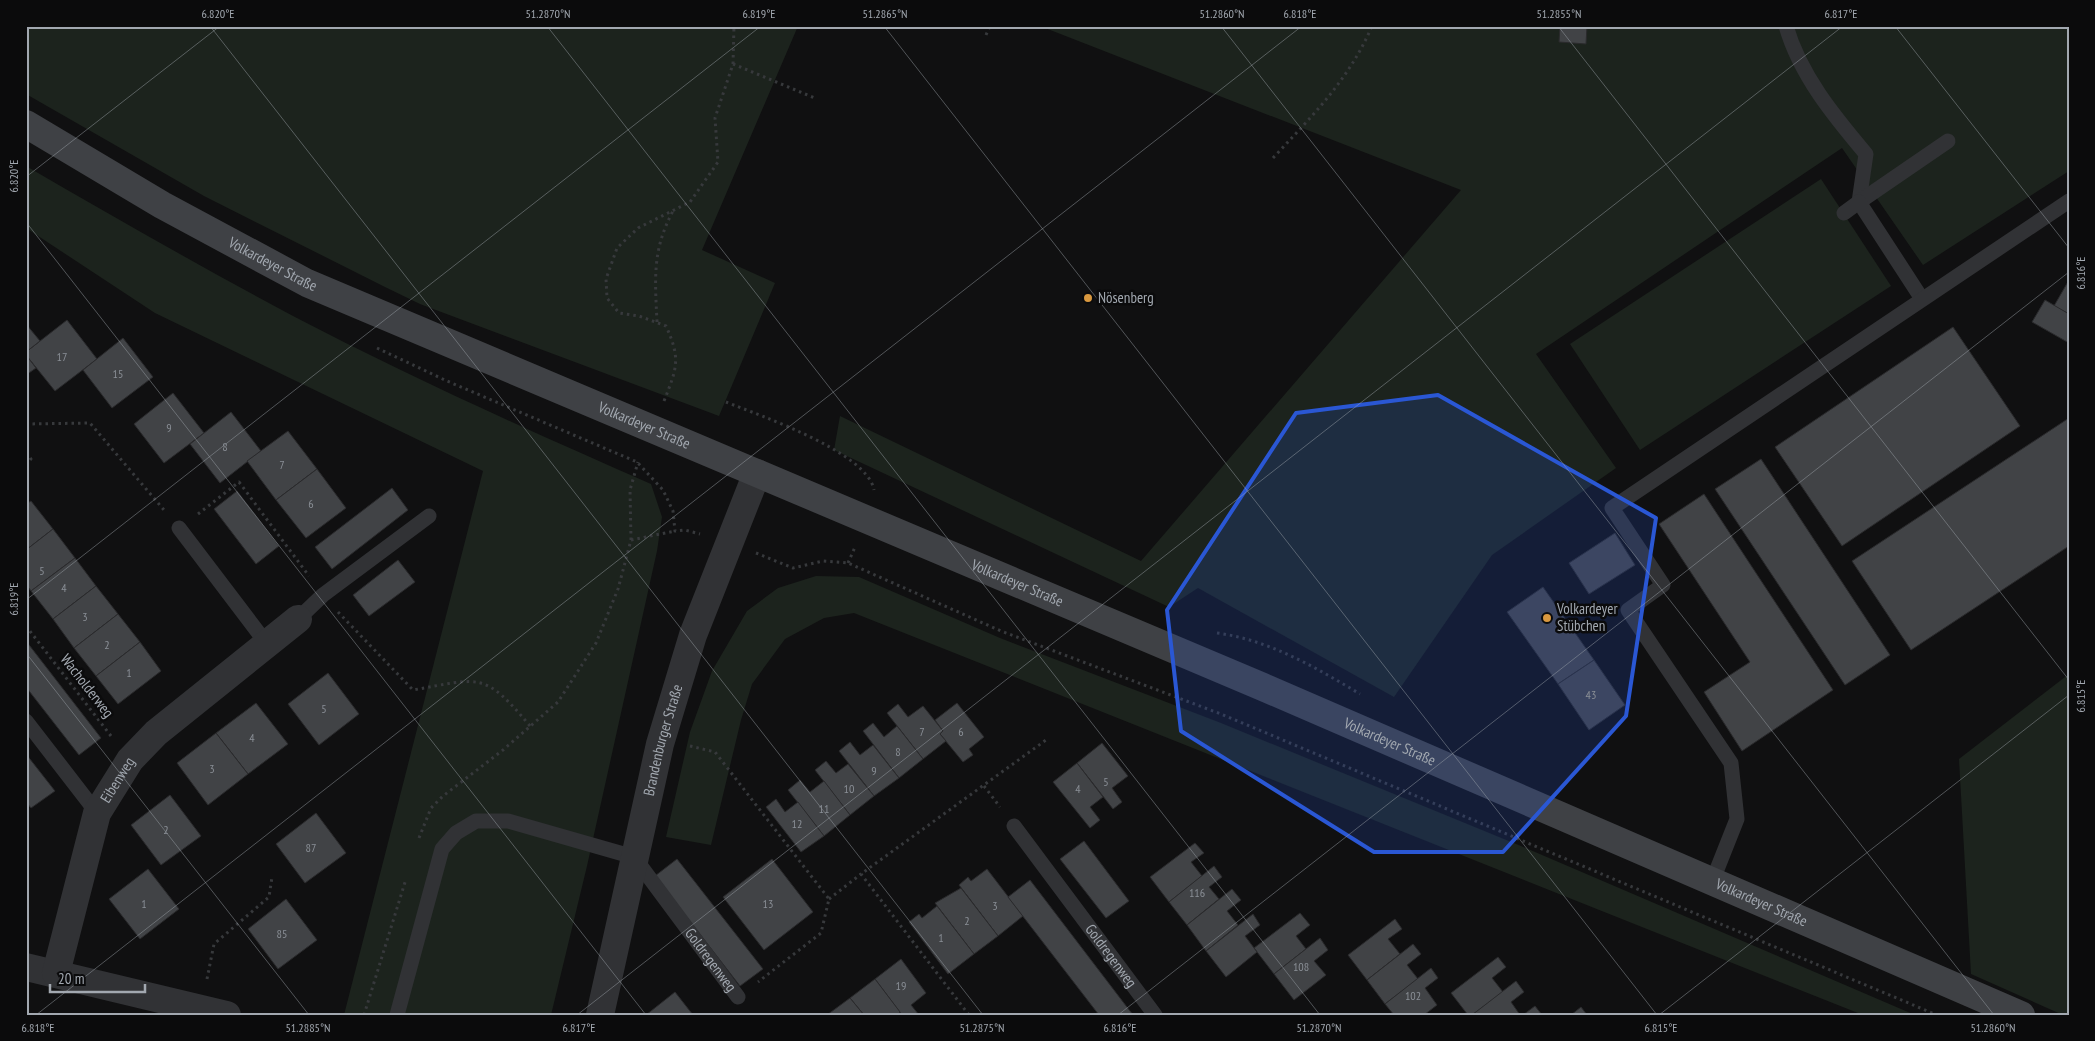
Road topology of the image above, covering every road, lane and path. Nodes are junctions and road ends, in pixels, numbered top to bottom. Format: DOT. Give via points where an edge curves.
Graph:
graph roads {
  1 [pos="734,26"];
  2 [pos="990,26"];
  3 [pos="1372,26"];
  4 [pos="1786,26"];
  5 [pos="986,35"];
  6 [pos="733,64"];
  7 [pos="817,99"];
  8 [pos="26,124"];
  9 [pos="1948,141"];
  10 [pos="1273,158"];
  11 [pos="2069,200"];
  12 [pos="1859,202"];
  13 [pos="674,210"];
  14 [pos="1844,213"];
  15 [pos="1922,299"];
  16 [pos="657,322"];
  17 [pos="726,402"];
  18 [pos="662,407"];
  19 [pos="26,424"];
  20 [pos="26,453"];
  21 [pos="26,463"];
  22 [pos="757,473"];
  23 [pos="872,498"];
  24 [pos="429,516"];
  25 [pos="179,528"];
  26 [pos="685,530"];
  27 [pos="675,531"];
  28 [pos="631,540"];
  29 [pos="776,561"];
  30 [pos="323,595"];
  31 [pos="298,619"];
  32 [pos="26,626"];
  33 [pos="267,644"];
  34 [pos="26,721"];
  35 [pos="530,726"];
  36 [pos="1046,740"];
  37 [pos="697,746"];
  38 [pos="130,760"];
  39 [pos="98,813"];
  40 [pos="1014,826"];
  41 [pos="418,842"];
  42 [pos="634,857"];
  43 [pos="861,874"];
  44 [pos="272,877"];
  45 [pos="407,878"];
  46 [pos="1712,882"];
  47 [pos="829,899"];
  48 [pos="26,967"];
  49 [pos="56,974"];
  50 [pos="738,997"];
  51 [pos="214,1012"];
  52 [pos="364,1015"];
  53 [pos="397,1015"];
  54 [pos="600,1015"];
  55 [pos="969,1015"];
  56 [pos="1155,1015"];
  57 [pos="1937,1015"];
  58 [pos="2021,1015"];
  1 -- 6 [label="path"];
  2 -- 5 [label="path"];
  3 -- 10 [label="path" via="1355,62 1337,88"];
  4 -- 12 [label="lane" via="1802,66 1834,115 1866,154"];
  6 -- 7 [label="path"];
  6 -- 13 [label="path" via="715,118 718,162 690,202"];
  8 -- 22 [label="main road, Volkardeyer Straße" via="162,205 307,283"];
  9 -- 12 [label="lane"];
  11 -- 15 [label="lane"];
  12 -- 14 [label="lane"];
  12 -- 15 [label="lane"];
  13 -- 16 [label="path" via="656,258"];
  13 -- 16 [label="path" via="638,228 617,248 606,279 607,298 619,313"];
  15 -- 46 [label="lane" via="1612,508 1663,585 1628,610 1731,763 1737,819"];
  16 -- 18 [label="path" via="666,326 676,349 674,375"];
  17 -- 23 [label="path" via="827,445 856,463 875,488"];
  19 -- 25 [label="path" via="90,423"];
  20 -- 21 [label="path" via="31,459"];
  22 -- 42 [label="street, Brandenburger Straße" via="693,635 660,744"];
  22 -- 46 [label="main road, Volkardeyer Straße" via="1254,683"];
  24 -- 30 [label="lane, Eibenweg"];
  25 -- 30 [label="path" via="239,482"];
  25 -- 33 [label="lane"];
  26 -- 27 [label="path"];
  27 -- 28 [label="path"];
  27 -- 28 [label="path" via="673,511 664,490 637,462 630,490"];
  28 -- 35 [label="path" via="618,589 596,643 558,702"];
  29 -- 57 [label="path" via="793,568 824,561 848,563 1001,631 1222,714"];
  30 -- 31 [label="lane, Eibenweg"];
  30 -- 35 [label="path" via="413,690 465,681 484,682 508,699"];
  31 -- 33 [label="street, Eibenweg"];
  32 -- 38 [label="path, Wacholderweg"];
  33 -- 38 [label="street, Eibenweg" via="156,733"];
  34 -- 39 [label="lane"];
  35 -- 41 [label="path" via="431,808"];
  36 -- 43 [label="path"];
  37 -- 47 [label="path" via="715,752"];
  38 -- 39 [label="street, Eibenweg"];
  39 -- 49 [label="street, Eibenweg"];
  40 -- 56 [label="lane, Goldregenweg"];
  42 -- 50 [label="lane, Goldregenweg"];
  42 -- 53 [label="lane" via="508,821 476,821 456,833 442,849"];
  42 -- 54 [label="street, Brandenburger Straße"];
  43 -- 47 [label="path"];
  43 -- 55 [label="path"];
  44 -- 51 [label="path" via="269,897 214,944"];
  45 -- 52 [label="path"];
  46 -- 58 [label="main road, Volkardeyer Straße"];
  47 -- 50 [label="path, Goldregenweg" via="821,932"];
  48 -- 49 [label="street"];
  49 -- 51 [label="street"];
}
